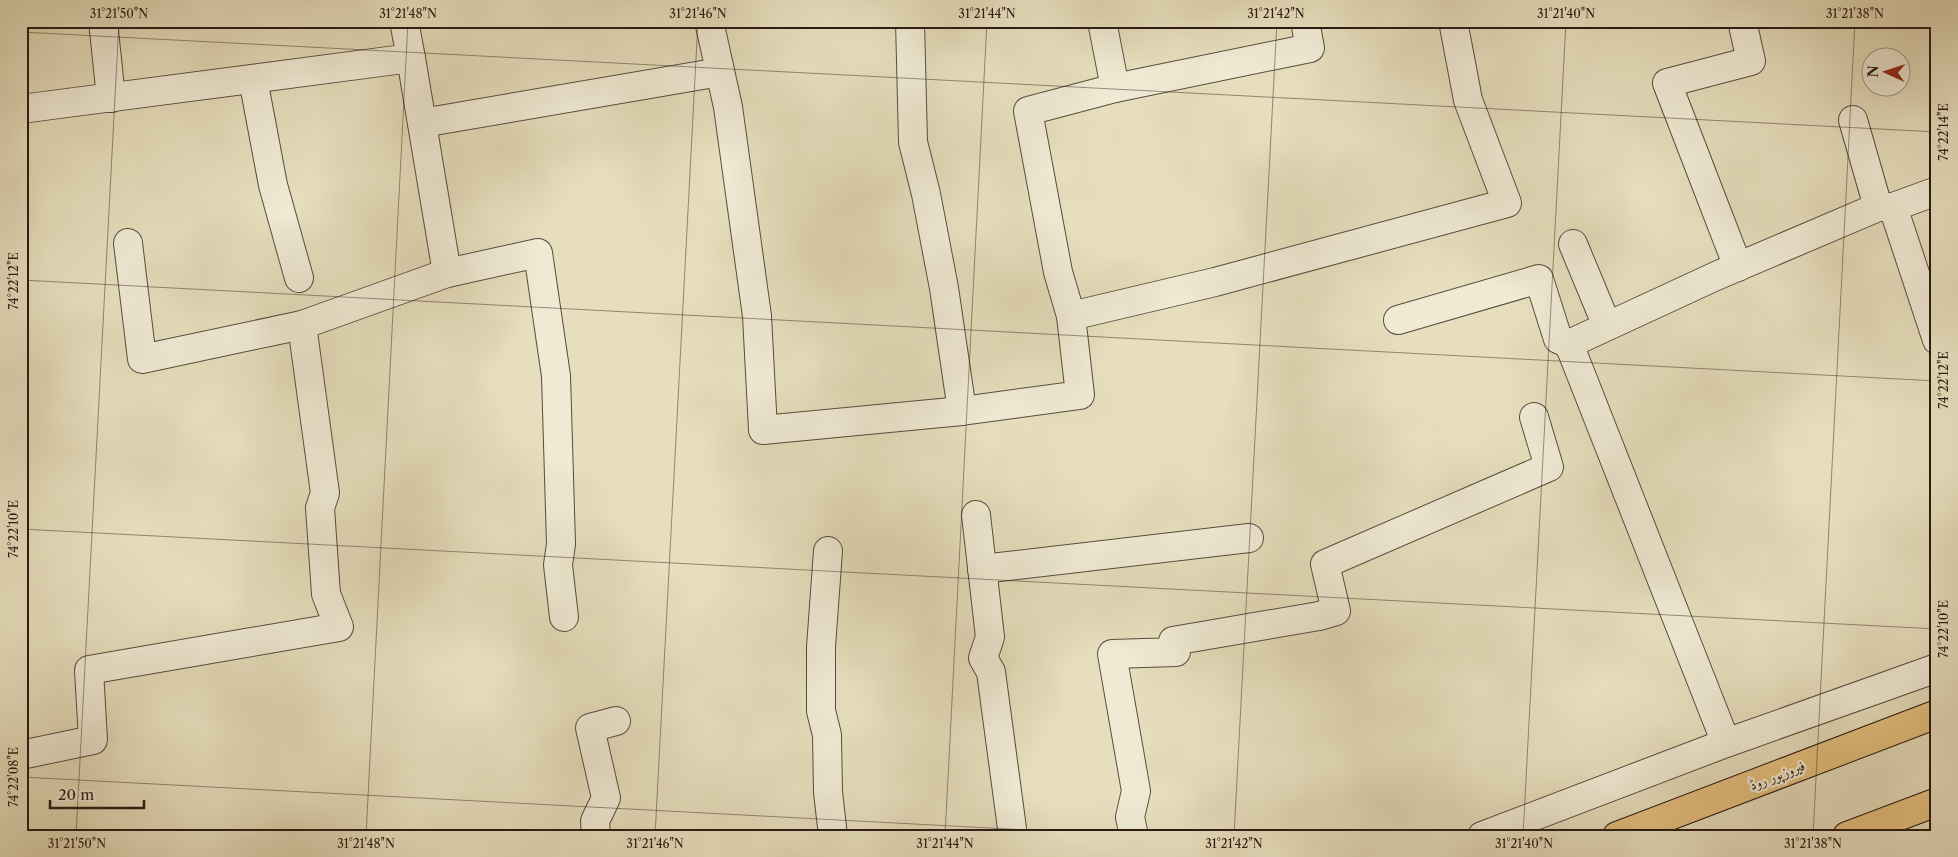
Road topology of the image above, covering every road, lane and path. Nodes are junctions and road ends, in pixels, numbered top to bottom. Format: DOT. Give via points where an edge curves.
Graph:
graph roads {
  1 [pos="103,21"];
  2 [pos="404,21"];
  3 [pos="709,21"];
  4 [pos="910,21"];
  5 [pos="1102,21"];
  6 [pos="1305,21"];
  7 [pos="1453,21"];
  8 [pos="1742,21"];
  9 [pos="411,58"];
  10 [pos="720,72"];
  11 [pos="253,79"];
  12 [pos="1115,88"];
  13 [pos="111,98"];
  14 [pos="21,109"];
  15 [pos="1853,120"];
  16 [pos="422,123"];
  17 [pos="1937,191"];
  18 [pos="1886,207"];
  19 [pos="128,243"];
  20 [pos="1573,244"];
  21 [pos="1738,267"];
  22 [pos="447,273"];
  23 [pos="299,278"];
  24 [pos="1071,316"];
  25 [pos="1398,320"];
  26 [pos="302,324"];
  27 [pos="1608,326"];
  28 [pos="1937,340"];
  29 [pos="1569,344"];
  30 [pos="962,410"];
  31 [pos="1534,417"];
  32 [pos="976,515"];
  33 [pos="1249,538"];
  34 [pos="828,552"];
  35 [pos="982,569"];
  36 [pos="564,617"];
  37 [pos="1937,668"];
  38 [pos="1937,714"];
  39 [pos="616,720"];
  40 [pos="1726,743"];
  41 [pos="21,755"];
  42 [pos="1937,802"];
  43 [pos="596,836"];
  44 [pos="833,836"];
  45 [pos="1013,836"];
  46 [pos="1134,836"];
  47 [pos="1482,836"];
  48 [pos="1617,836"];
  49 [pos="1847,836"];
  1 -- 13 [label="street"];
  2 -- 9 [label="street"];
  3 -- 10 [label="street"];
  4 -- 30 [label="street" via="913,142 944,288"];
  5 -- 12 [label="street"];
  6 -- 12 [label="street" via="1310,48"];
  7 -- 24 [label="street" via="1468,100 1507,204 1215,282"];
  8 -- 21 [label="street" via="1751,61 1667,83"];
  9 -- 11 [label="street"];
  9 -- 16 [label="street"];
  10 -- 16 [label="street"];
  10 -- 30 [label="street" via="728,107 757,316 763,430"];
  11 -- 13 [label="street"];
  11 -- 23 [label="street" via="274,185"];
  12 -- 24 [label="street" via="1028,111 1058,272"];
  13 -- 14 [label="street"];
  15 -- 18 [label="street"];
  16 -- 22 [label="street"];
  17 -- 18 [label="street"];
  18 -- 21 [label="street"];
  18 -- 28 [label="street"];
  19 -- 26 [label="street" via="142,360"];
  20 -- 27 [label="street"];
  21 -- 27 [label="street"];
  22 -- 26 [label="street"];
  22 -- 36 [label="street" via="538,253 556,376 561,544 558,566"];
  24 -- 30 [label="street" via="1080,395"];
  25 -- 29 [label="street" via="1539,279 1558,339"];
  26 -- 41 [label="street" via="325,493 320,508 326,594 339,627 89,670 93,740"];
  27 -- 29 [label="street"];
  29 -- 40 [label="street"];
  31 -- 46 [label="street" via="1549,467 1325,564 1336,611 1173,641 1176,652 1112,654 1136,791 1130,817"];
  32 -- 35 [label="street"];
  33 -- 35 [label="street"];
  34 -- 44 [label="street" via="821,647 821,711 826,735"];
  35 -- 45 [label="street" via="990,637 983,658 991,672"];
  37 -- 40 [label="street"];
  38 -- 48 [label="highway, فیروزپور روڈ"];
  39 -- 43 [label="street" via="590,728 606,798 595,821"];
  40 -- 47 [label="street"];
  42 -- 49 [label="highway"];
}
